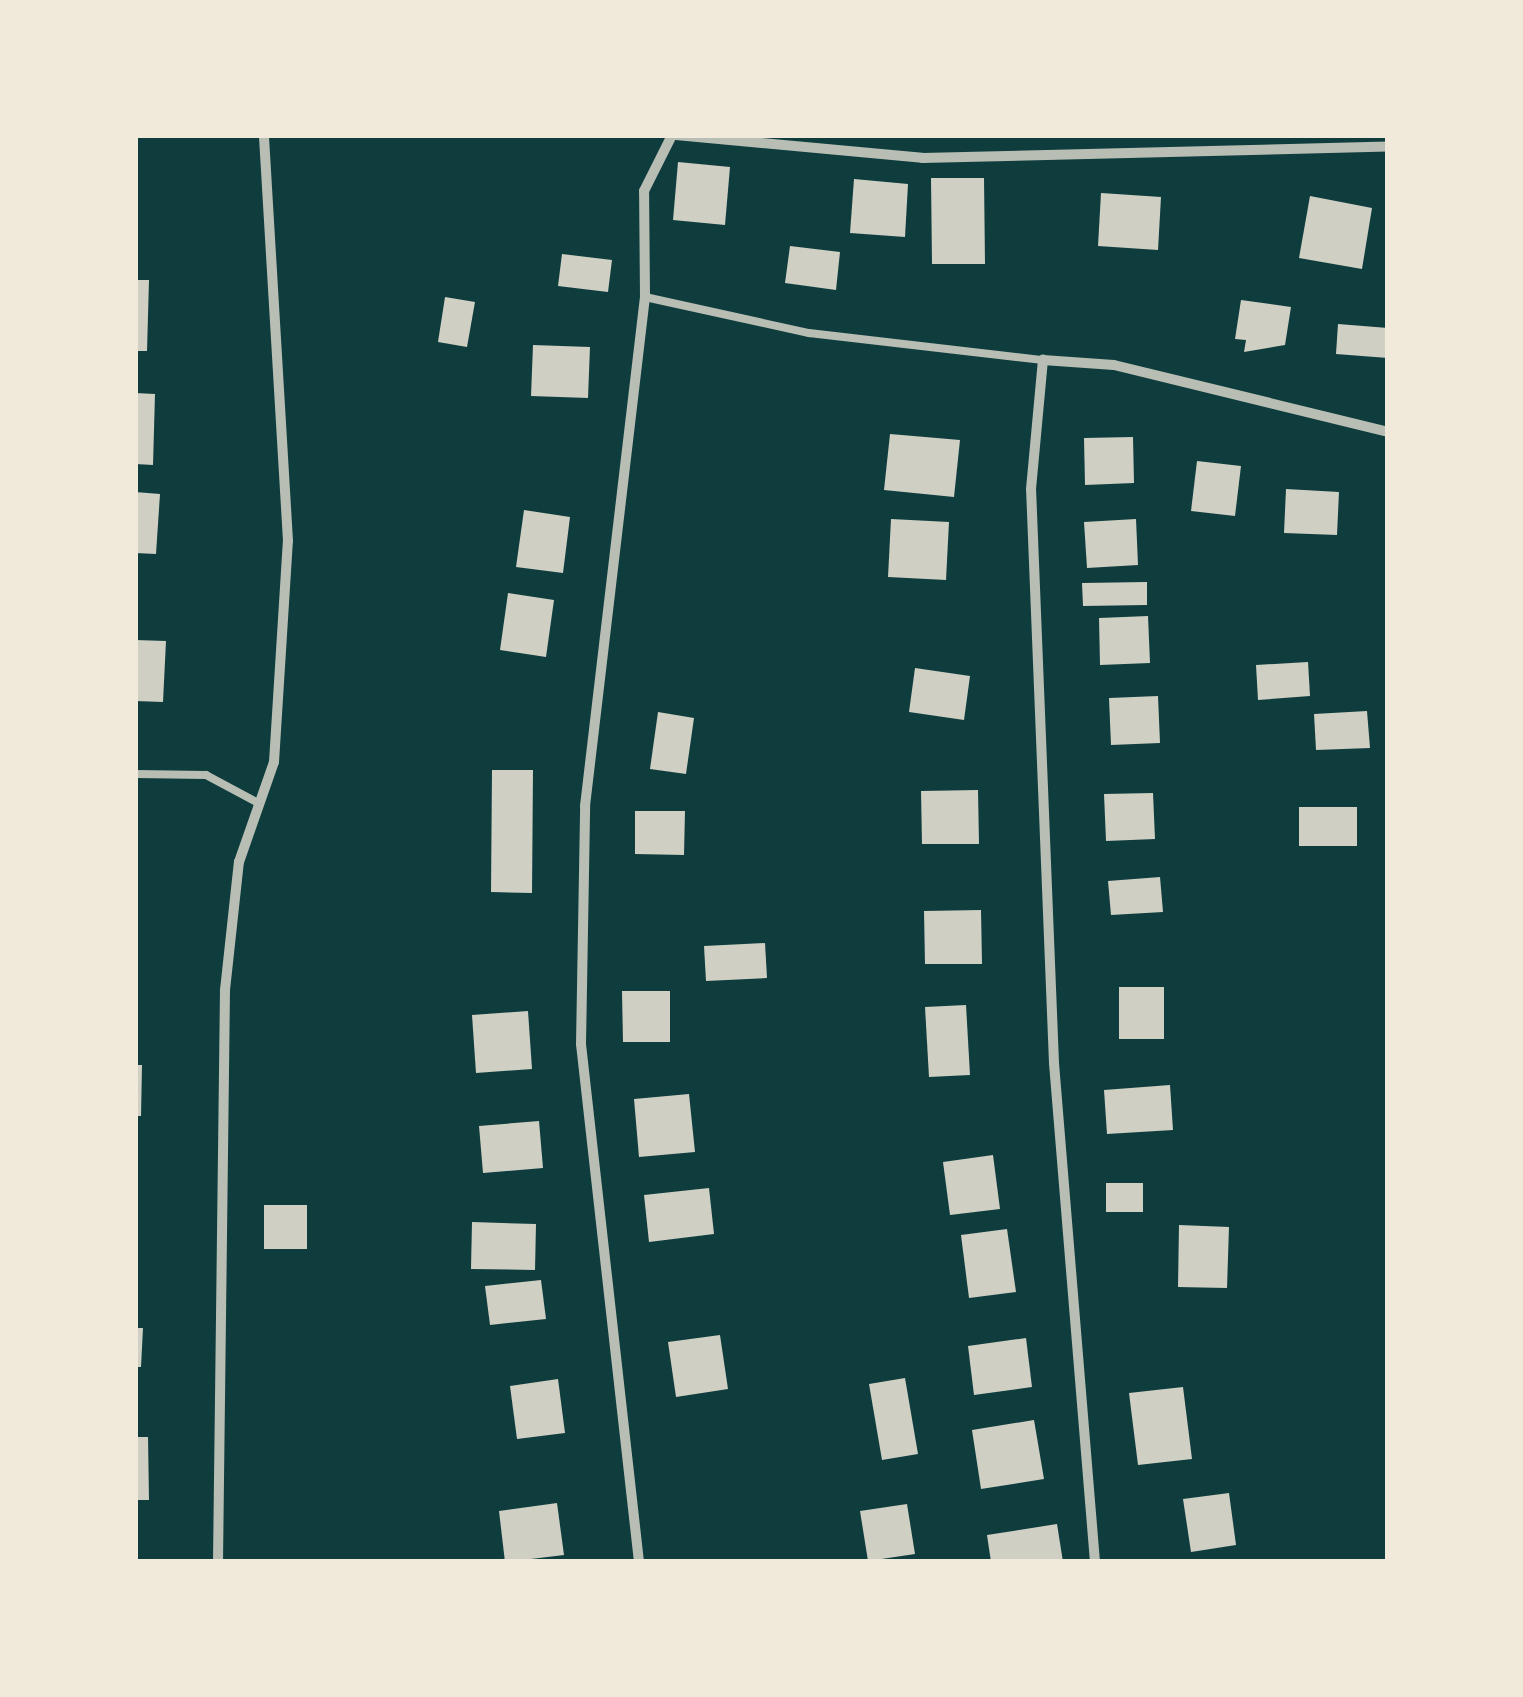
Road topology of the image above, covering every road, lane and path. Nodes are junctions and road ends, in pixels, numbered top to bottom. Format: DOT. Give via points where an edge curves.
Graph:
graph roads {
  1 [pos="264,135"];
  2 [pos="674,135"];
  3 [pos="1388,147"];
  4 [pos="645,297"];
  5 [pos="1043,360"];
  6 [pos="1388,432"];
  7 [pos="135,774"];
  8 [pos="260,804"];
  9 [pos="218,1562"];
  10 [pos="639,1562"];
  11 [pos="1095,1562"];
  1 -- 8 [label="street" via="288,540 274,762"];
  2 -- 3 [label="street" via="922,158"];
  2 -- 4 [label="street" via="644,191"];
  4 -- 5 [label="lane" via="809,333"];
  4 -- 10 [label="street" via="585,806 581,1044"];
  5 -- 6 [label="street" via="1114,366"];
  5 -- 11 [label="street" via="1031,489 1054,1063"];
  7 -- 8 [label="lane" via="206,775"];
  8 -- 9 [label="street" via="240,862 225,990"];
}
